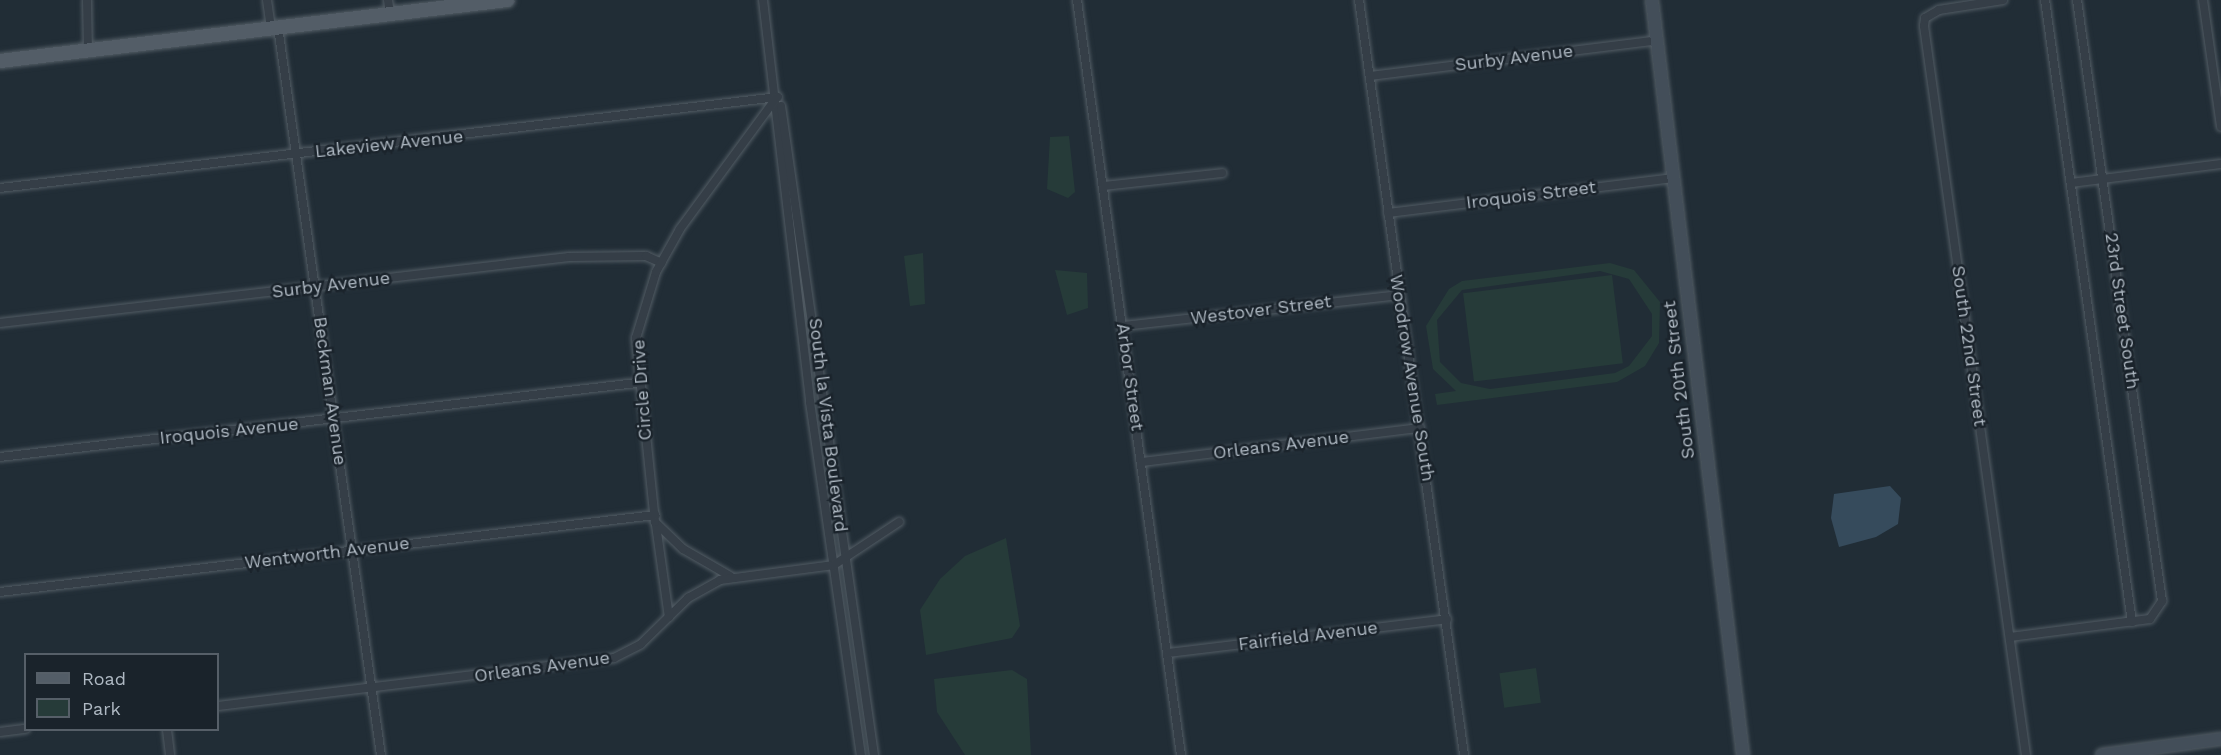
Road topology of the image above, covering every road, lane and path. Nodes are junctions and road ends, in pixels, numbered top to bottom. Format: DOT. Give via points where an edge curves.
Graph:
graph roads {
  1 [pos="87,0"];
  2 [pos="267,0"];
  3 [pos="507,0"];
  4 [pos="763,0"];
  5 [pos="1077,0"];
  6 [pos="1359,0"];
  7 [pos="1652,0"];
  8 [pos="2003,0"];
  9 [pos="2045,0"];
  10 [pos="2077,0"];
  11 [pos="2203,0"];
  12 [pos="476,2"];
  13 [pos="389,7"];
  14 [pos="275,28"];
  15 [pos="1658,40"];
  16 [pos="88,50"];
  17 [pos="0,61"];
  18 [pos="1370,76"];
  19 [pos="778,97"];
  20 [pos="2221,126"];
  21 [pos="297,155"];
  22 [pos="2221,164"];
  23 [pos="1222,173"];
  24 [pos="1674,178"];
  25 [pos="2104,181"];
  26 [pos="2071,183"];
  27 [pos="1103,186"];
  28 [pos="0,188"];
  29 [pos="1388,213"];
  30 [pos="662,263"];
  31 [pos="316,288"];
  32 [pos="1398,295"];
  33 [pos="0,323"];
  34 [pos="1123,326"];
  35 [pos="638,383"];
  36 [pos="334,419"];
  37 [pos="1420,428"];
  38 [pos="0,457"];
  39 [pos="1142,462"];
  40 [pos="655,519"];
  41 [pos="899,522"];
  42 [pos="352,551"];
  43 [pos="845,560"];
  44 [pos="834,565"];
  45 [pos="730,576"];
  46 [pos="0,592"];
  47 [pos="669,617"];
  48 [pos="1447,619"];
  49 [pos="2132,622"];
  50 [pos="2010,637"];
  51 [pos="1168,653"];
  52 [pos="371,689"];
  53 [pos="219,705"];
  54 [pos="24,729"];
  55 [pos="167,731"];
  56 [pos="0,732"];
  57 [pos="2221,739"];
  58 [pos="2166,751"];
  59 [pos="171,755"];
  60 [pos="381,755"];
  61 [pos="861,755"];
  62 [pos="874,755"];
  63 [pos="1181,755"];
  64 [pos="1464,755"];
  65 [pos="1743,755"];
  66 [pos="2026,755"];
  67 [pos="2102,755"];
  1 -- 16 [label="street"];
  2 -- 14 [label="street, Beckman Avenue"];
  3 -- 12 [label="main road"];
  4 -- 19 [label="street, South la Vista Boulevard"];
  5 -- 27 [label="street, Arbor Street"];
  6 -- 18 [label="street, Woodrow Avenue South"];
  7 -- 15 [label="main road, South 20th Street"];
  8 -- 50 [label="street, South 22nd Street" via="1938,10 1925,18 1924,26"];
  9 -- 26 [label="street, 23rd Street South"];
  10 -- 25 [label="street, 23rd Street South"];
  11 -- 20 [label="street"];
  12 -- 13 [label="main road"];
  13 -- 14 [label="main road"];
  14 -- 16 [label="main road"];
  14 -- 21 [label="street, Beckman Avenue"];
  15 -- 18 [label="street, Surby Avenue"];
  15 -- 24 [label="main road, South 20th Street"];
  16 -- 17 [label="main road"];
  18 -- 29 [label="street, Woodrow Avenue South"];
  19 -- 21 [label="street, Lakeview Avenue"];
  19 -- 30 [label="street, Circle Drive"];
  19 -- 43 [label="street, South la Vista Boulevard" via="788,127"];
  19 -- 44 [label="street, South la Vista Boulevard"];
  21 -- 28 [label="street, Lakeview Avenue"];
  21 -- 31 [label="street, Beckman Avenue"];
  22 -- 25 [label="street"];
  23 -- 27 [label="street"];
  24 -- 29 [label="street, Iroquois Street"];
  24 -- 65 [label="main road, South 20th Street"];
  25 -- 26 [label="street"];
  25 -- 49 [label="street, 23rd Street South" via="2161,588 2160,608 2150,619"];
  26 -- 49 [label="street, 23rd Street South"];
  27 -- 34 [label="street, Arbor Street"];
  29 -- 32 [label="street, Woodrow Avenue South"];
  30 -- 31 [label="street, Surby Avenue" via="646,256 569,257"];
  30 -- 35 [label="street, Circle Drive" via="636,338"];
  31 -- 33 [label="street, Surby Avenue"];
  31 -- 36 [label="street, Beckman Avenue"];
  32 -- 34 [label="street, Westover Street"];
  32 -- 37 [label="street, Woodrow Avenue South"];
  34 -- 39 [label="street, Arbor Street"];
  35 -- 36 [label="street, Iroquois Avenue"];
  35 -- 40 [label="street, Circle Drive"];
  36 -- 38 [label="street, Iroquois Avenue"];
  36 -- 42 [label="street, Beckman Avenue"];
  37 -- 39 [label="street, Orleans Avenue"];
  37 -- 48 [label="street, Woodrow Avenue South"];
  39 -- 51 [label="street, Arbor Street"];
  40 -- 42 [label="street, Wentworth Avenue"];
  40 -- 45 [label="street" via="683,549"];
  40 -- 47 [label="street, Circle Drive"];
  41 -- 43 [label="street, Orleans Avenue"];
  42 -- 46 [label="street, Wentworth Avenue"];
  42 -- 52 [label="street, Beckman Avenue"];
  43 -- 44 [label="street, Orleans Avenue"];
  43 -- 62 [label="street, South la Vista Boulevard"];
  44 -- 45 [label="street, Orleans Avenue"];
  44 -- 61 [label="street, South la Vista Boulevard"];
  45 -- 47 [label="street, Orleans Avenue" via="688,598"];
  47 -- 52 [label="street, Orleans Avenue" via="641,644 614,658"];
  48 -- 51 [label="street, Fairfield Avenue"];
  48 -- 64 [label="street, Woodrow Avenue South"];
  49 -- 50 [label="street"];
  50 -- 66 [label="street, South 22nd Street"];
  51 -- 63 [label="street, Arbor Street"];
  52 -- 53 [label="street, Orleans Avenue"];
  52 -- 60 [label="street, Beckman Avenue"];
  54 -- 56 [label="street"];
  55 -- 59 [label="street"];
  57 -- 58 [label="main road"];
  58 -- 67 [label="main road"];
}
